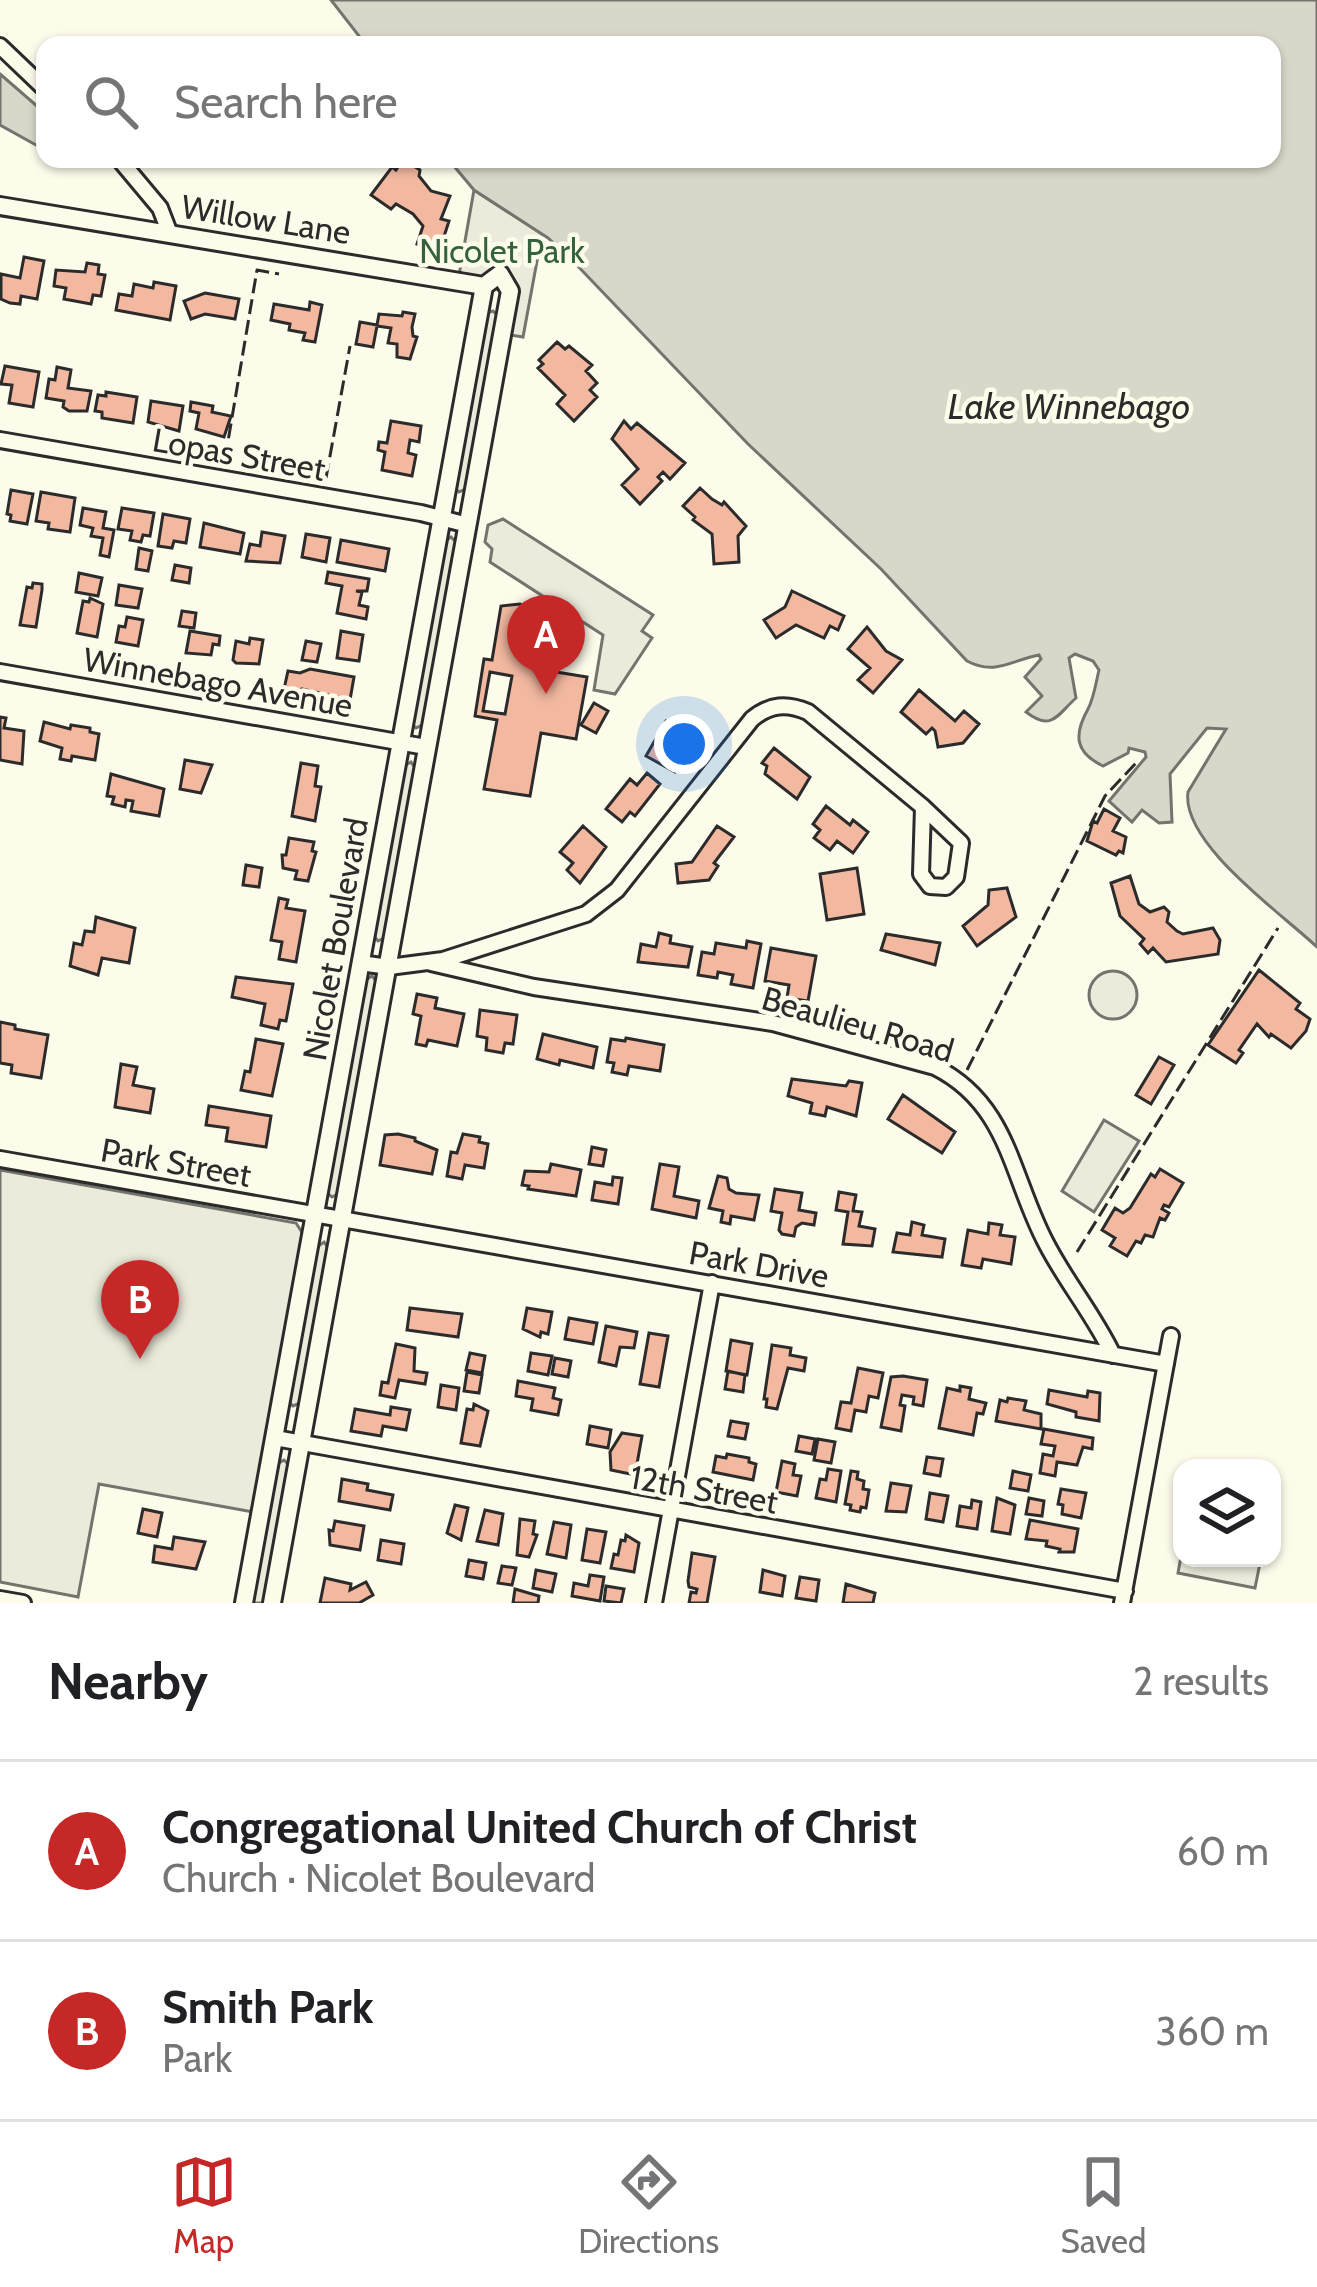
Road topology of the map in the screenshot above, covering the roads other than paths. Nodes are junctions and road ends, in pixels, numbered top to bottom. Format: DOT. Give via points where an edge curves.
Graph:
graph roads {
  1 [pos="0,46"];
  2 [pos="36,80"];
  3 [pos="127,168"];
  4 [pos="0,206"];
  5 [pos="170,234"];
  6 [pos="484,286"];
  7 [pos="509,291"];
  8 [pos="0,440"];
  9 [pos="440,518"];
  10 [pos="468,525"];
  11 [pos="0,672"];
  12 [pos="401,742"];
  13 [pos="426,747"];
  14 [pos="923,807"];
  15 [pos="360,963"];
  16 [pos="431,963"];
  17 [pos="389,967"];
  18 [pos="0,1159"];
  19 [pos="316,1214"];
  20 [pos="344,1219"];
  21 [pos="712,1283"];
  22 [pos="1171,1336"];
  23 [pos="1112,1355"];
  24 [pos="1166,1364"];
  25 [pos="275,1438"];
  26 [pos="302,1444"];
  27 [pos="670,1510"];
  28 [pos="1124,1597"];
  29 [pos="0,1598"];
  30 [pos="22,1603"];
  31 [pos="244,1603"];
  32 [pos="272,1603"];
  33 [pos="653,1603"];
  1 -- 2 [label="street"];
  3 -- 5 [label="street"];
  4 -- 5 [label="street, Willow Lane"];
  5 -- 6 [label="street, Willow Lane"];
  6 -- 7 [label="street, Willow Lane" via="500,274"];
  6 -- 9 [label="street, Nicolet Boulevard"];
  7 -- 10 [label="street, Nicolet Boulevard"];
  8 -- 9 [label="street, Lopas Street"];
  9 -- 10 [label="street, Lopas Street"];
  9 -- 12 [label="street, Nicolet Boulevard"];
  10 -- 13 [label="street, Nicolet Boulevard"];
  11 -- 12 [label="street, Winnebago Avenue"];
  12 -- 13 [label="street, Winnebago Avenue"];
  12 -- 15 [label="street, Nicolet Boulevard"];
  13 -- 17 [label="street, Nicolet Boulevard"];
  14 -- 14 [label="street" via="920,874 930,886 946,887 956,878 962,843"];
  14 -- 16 [label="street" via="808,712 772,707 752,719 597,907"];
  15 -- 17 [label="street"];
  15 -- 19 [label="street, Nicolet Boulevard"];
  16 -- 17 [label="street"];
  16 -- 23 [label="street, Beaulieu Road" via="773,1023 953,1076 982,1102 1044,1241"];
  17 -- 20 [label="street, Nicolet Boulevard"];
  18 -- 19 [label="street, Park Street"];
  19 -- 20 [label="street, Park Street"];
  19 -- 25 [label="street, Nicolet Boulevard"];
  20 -- 21 [label="street, Park Drive"];
  20 -- 26 [label="street, Nicolet Boulevard"];
  21 -- 23 [label="street, Park Drive"];
  21 -- 27 [label="street"];
  22 -- 24 [label="street"];
  23 -- 24 [label="street, Park Drive"];
  24 -- 28 [label="street"];
  25 -- 26 [label="street, 12th Street"];
  25 -- 31 [label="street, Nicolet Boulevard"];
  26 -- 27 [label="street, 12th Street"];
  26 -- 32 [label="street, Nicolet Boulevard"];
  27 -- 28 [label="street, 12th Street"];
  27 -- 33 [label="street"];
  29 -- 30 [label="street"];
}
